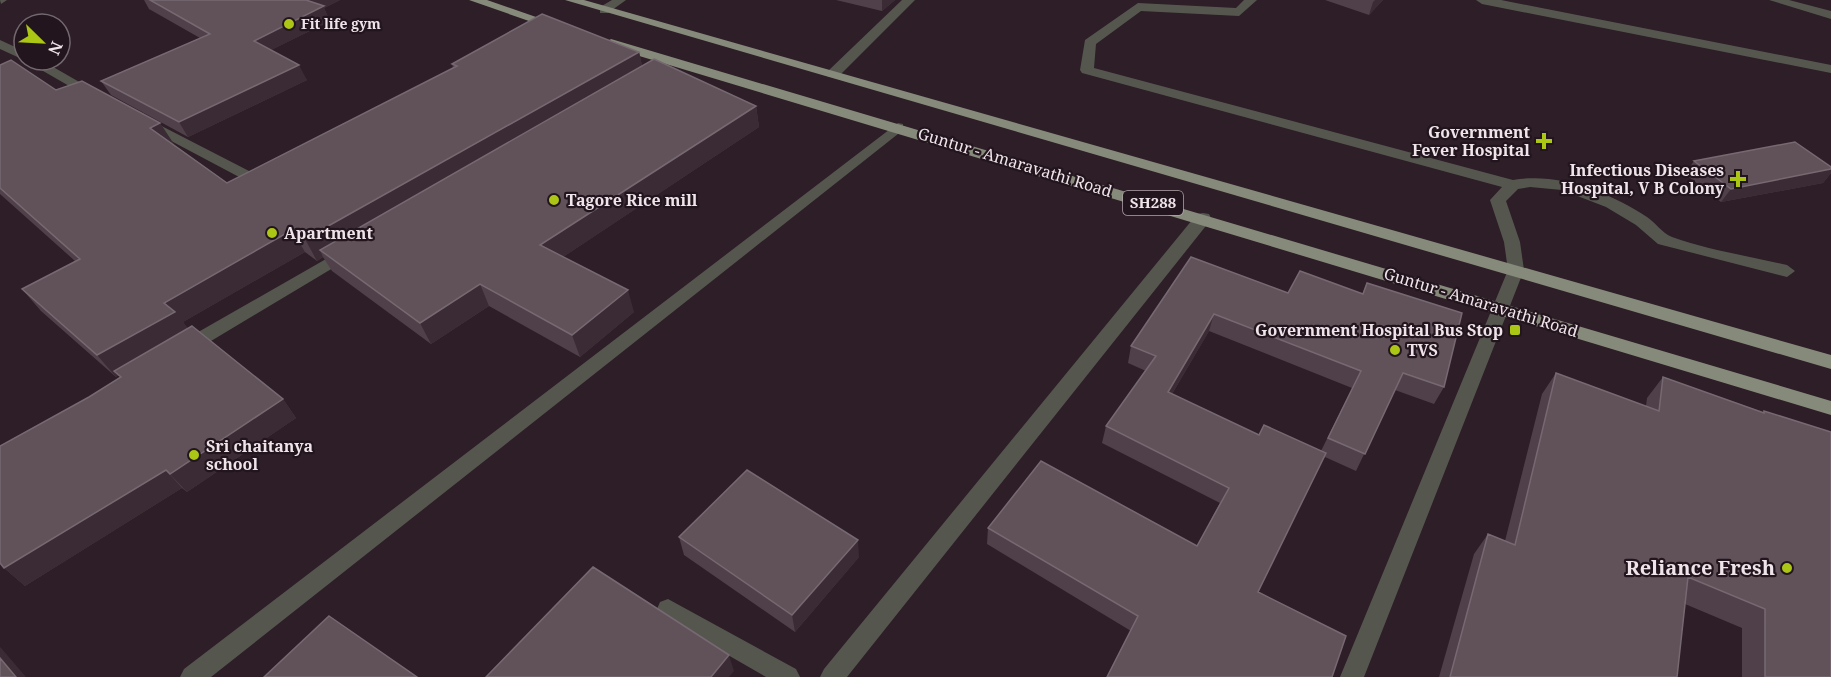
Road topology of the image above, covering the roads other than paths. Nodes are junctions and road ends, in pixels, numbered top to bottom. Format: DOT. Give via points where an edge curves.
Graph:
graph roads {
  1 [pos="475,0"];
  2 [pos="571,0"];
  3 [pos="620,0"];
  4 [pos="909,0"];
  5 [pos="1251,0"];
  6 [pos="1482,0"];
  7 [pos="1775,0"];
  8 [pos="604,10"];
  9 [pos="1831,15"];
  10 [pos="574,31"];
  11 [pos="596,38"];
  12 [pos="673,62"];
  13 [pos="1831,69"];
  14 [pos="53,72"];
  15 [pos="652,74"];
  16 [pos="833,74"];
  17 [pos="113,104"];
  18 [pos="133,115"];
  19 [pos="898,127"];
  20 [pos="246,175"];
  21 [pos="1513,185"];
  22 [pos="1203,218"];
  23 [pos="362,244"];
  24 [pos="1516,270"];
  25 [pos="1787,271"];
  26 [pos="1501,308"];
  27 [pos="166,359"];
  28 [pos="1831,362"];
  29 [pos="1831,408"];
  30 [pos="668,609"];
  31 [pos="192,677"];
  32 [pos="788,677"];
  33 [pos="832,677"];
  34 [pos="1352,677"];
  1 -- 10 [label="main road"];
  2 -- 8 [label="main road, Guntur - Amaravathi Road / SH288"];
  3 -- 8 [label="street"];
  4 -- 16 [label="street"];
  5 -- 21 [label="street" via="1239,12 1138,7 1090,43 1087,70"];
  6 -- 13 [label="street"];
  7 -- 9 [label="street"];
  8 -- 16 [label="main road, Guntur - Amaravathi Road / SH288"];
  11 -- 12 [label="main road, Guntur - Amaravathi Road / SH288"];
  12 -- 15 [label="street"];
  12 -- 19 [label="main road, Guntur - Amaravathi Road / SH288"];
  14 -- 17 [label="street"];
  16 -- 24 [label="main road, Guntur - Amaravathi Road / SH288"];
  18 -- 20 [label="street"];
  19 -- 22 [label="main road, Guntur - Amaravathi Road / SH288"];
  19 -- 31 [label="street"];
  21 -- 24 [label="street" via="1498,200 1512,242"];
  21 -- 25 [label="street" via="1565,186 1642,220 1664,240"];
  22 -- 26 [label="main road, Guntur - Amaravathi Road / SH288"];
  22 -- 33 [label="street"];
  23 -- 27 [label="street"];
  24 -- 26 [label="street"];
  24 -- 28 [label="main road, Guntur - Amaravathi Road / SH288"];
  26 -- 29 [label="main road, Guntur - Amaravathi Road / SH288"];
  26 -- 34 [label="street"];
  30 -- 32 [label="street"];
}
